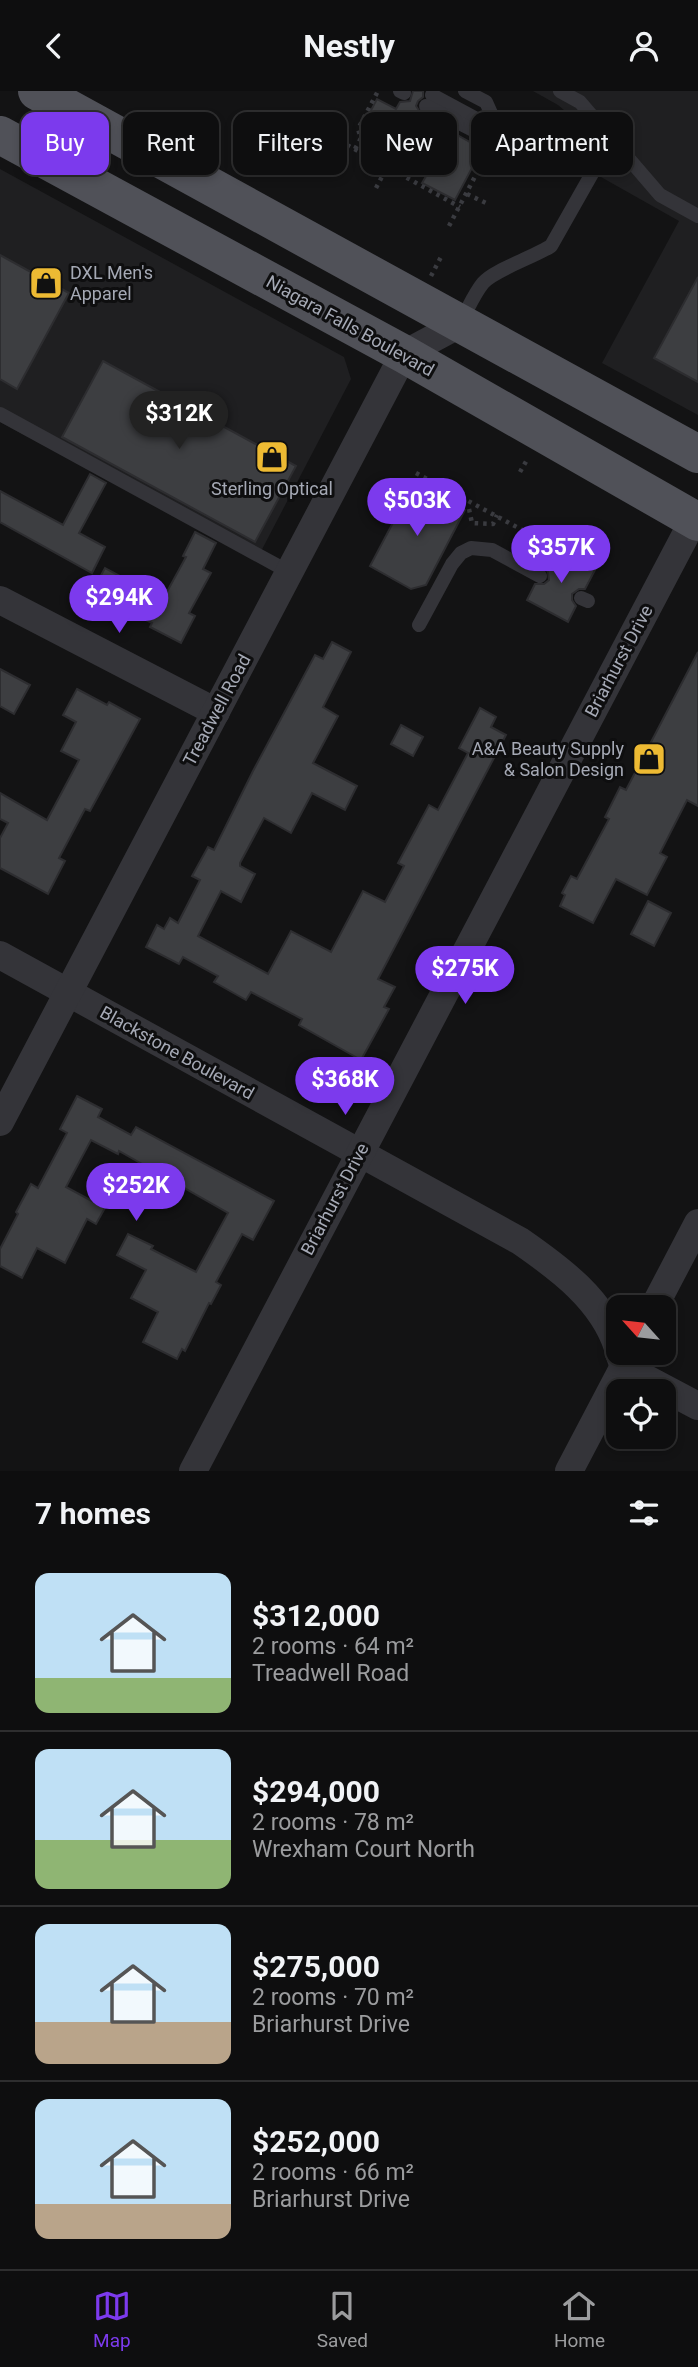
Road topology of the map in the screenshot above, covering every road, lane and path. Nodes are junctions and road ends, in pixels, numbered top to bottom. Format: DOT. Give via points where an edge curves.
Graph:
graph roads {
  1 [pos="37,91"];
  2 [pos="378,91"];
  3 [pos="466,91"];
  4 [pos="561,91"];
  5 [pos="429,100"];
  6 [pos="490,112"];
  7 [pos="588,112"];
  8 [pos="471,119"];
  9 [pos="0,135"];
  10 [pos="347,145"];
  11 [pos="355,149"];
  12 [pos="361,152"];
  13 [pos="633,165"];
  14 [pos="383,175"];
  15 [pos="404,175"];
  16 [pos="477,175"];
  17 [pos="591,175"];
  18 [pos="376,188"];
  19 [pos="467,194"];
  20 [pos="488,204"];
  21 [pos="460,207"];
  22 [pos="698,216"];
  23 [pos="449,226"];
  24 [pos="442,255"];
  25 [pos="430,276"];
  26 [pos="460,324"];
  27 [pos="404,354"];
  28 [pos="0,414"];
  29 [pos="531,452"];
  30 [pos="698,454"];
  31 [pos="520,472"];
  32 [pos="416,473"];
  33 [pos="475,505"];
  34 [pos="497,516"];
  35 [pos="696,520"];
  36 [pos="595,569"];
  37 [pos="289,572"];
  38 [pos="540,576"];
  39 [pos="0,600"];
  40 [pos="419,625"];
  41 [pos="216,712"];
  42 [pos="0,955"];
  43 [pos="68,992"];
  44 [pos="0,1122"];
  45 [pos="360,1153"];
  46 [pos="698,1223"];
  47 [pos="660,1295"];
  48 [pos="606,1323"];
  49 [pos="618,1365"];
  50 [pos="638,1365"];
  51 [pos="698,1406"];
  52 [pos="193,1471"];
  53 [pos="569,1471"];
  1 -- 26 [label="main road"];
  2 -- 11 [label="path" via="358,129 361,138"];
  3 -- 6 [label="lane" via="486,102"];
  4 -- 7 [label="lane"];
  5 -- 8 [label="lane"];
  9 -- 27 [label="main road, Niagara Falls Boulevard"];
  10 -- 11 [label="path"];
  11 -- 12 [label="path"];
  13 -- 22 [label="lane" via="660,195"];
  14 -- 18 [label="path"];
  15 -- 21 [label="path"];
  16 -- 19 [label="path"];
  17 -- 26 [label="lane" via="551,246 484,282"];
  19 -- 20 [label="path"];
  19 -- 21 [label="path"];
  21 -- 23 [label="path"];
  24 -- 25 [label="path"];
  26 -- 27 [label="street"];
  26 -- 30 [label="main road"];
  27 -- 35 [label="main road, Niagara Falls Boulevard"];
  27 -- 37 [label="street, Treadwell Road"];
  28 -- 37 [label="lane"];
  29 -- 31 [label="path"];
  32 -- 33 [label="path"];
  33 -- 34 [label="path"];
  33 -- 34 [label="path" via="468,509 472,523 493,524"];
  34 -- 36 [label="path"];
  35 -- 45 [label="street, Briarhurst Drive"];
  37 -- 41 [label="street, Treadwell Road"];
  38 -- 40 [label="lane" via="492,550 471,548 452,564"];
  39 -- 41 [label="street"];
  41 -- 43 [label="street, Treadwell Road"];
  42 -- 43 [label="street, Blackstone Boulevard"];
  43 -- 44 [label="street, Treadwell Road"];
  43 -- 45 [label="street, Blackstone Boulevard"];
  45 -- 48 [label="street, Blackstone Boulevard" via="520,1241 582,1291"];
  45 -- 52 [label="street, Briarhurst Drive"];
  46 -- 47 [label="street"];
  49 -- 53 [label="street"];
  50 -- 51 [label="street"];
}
